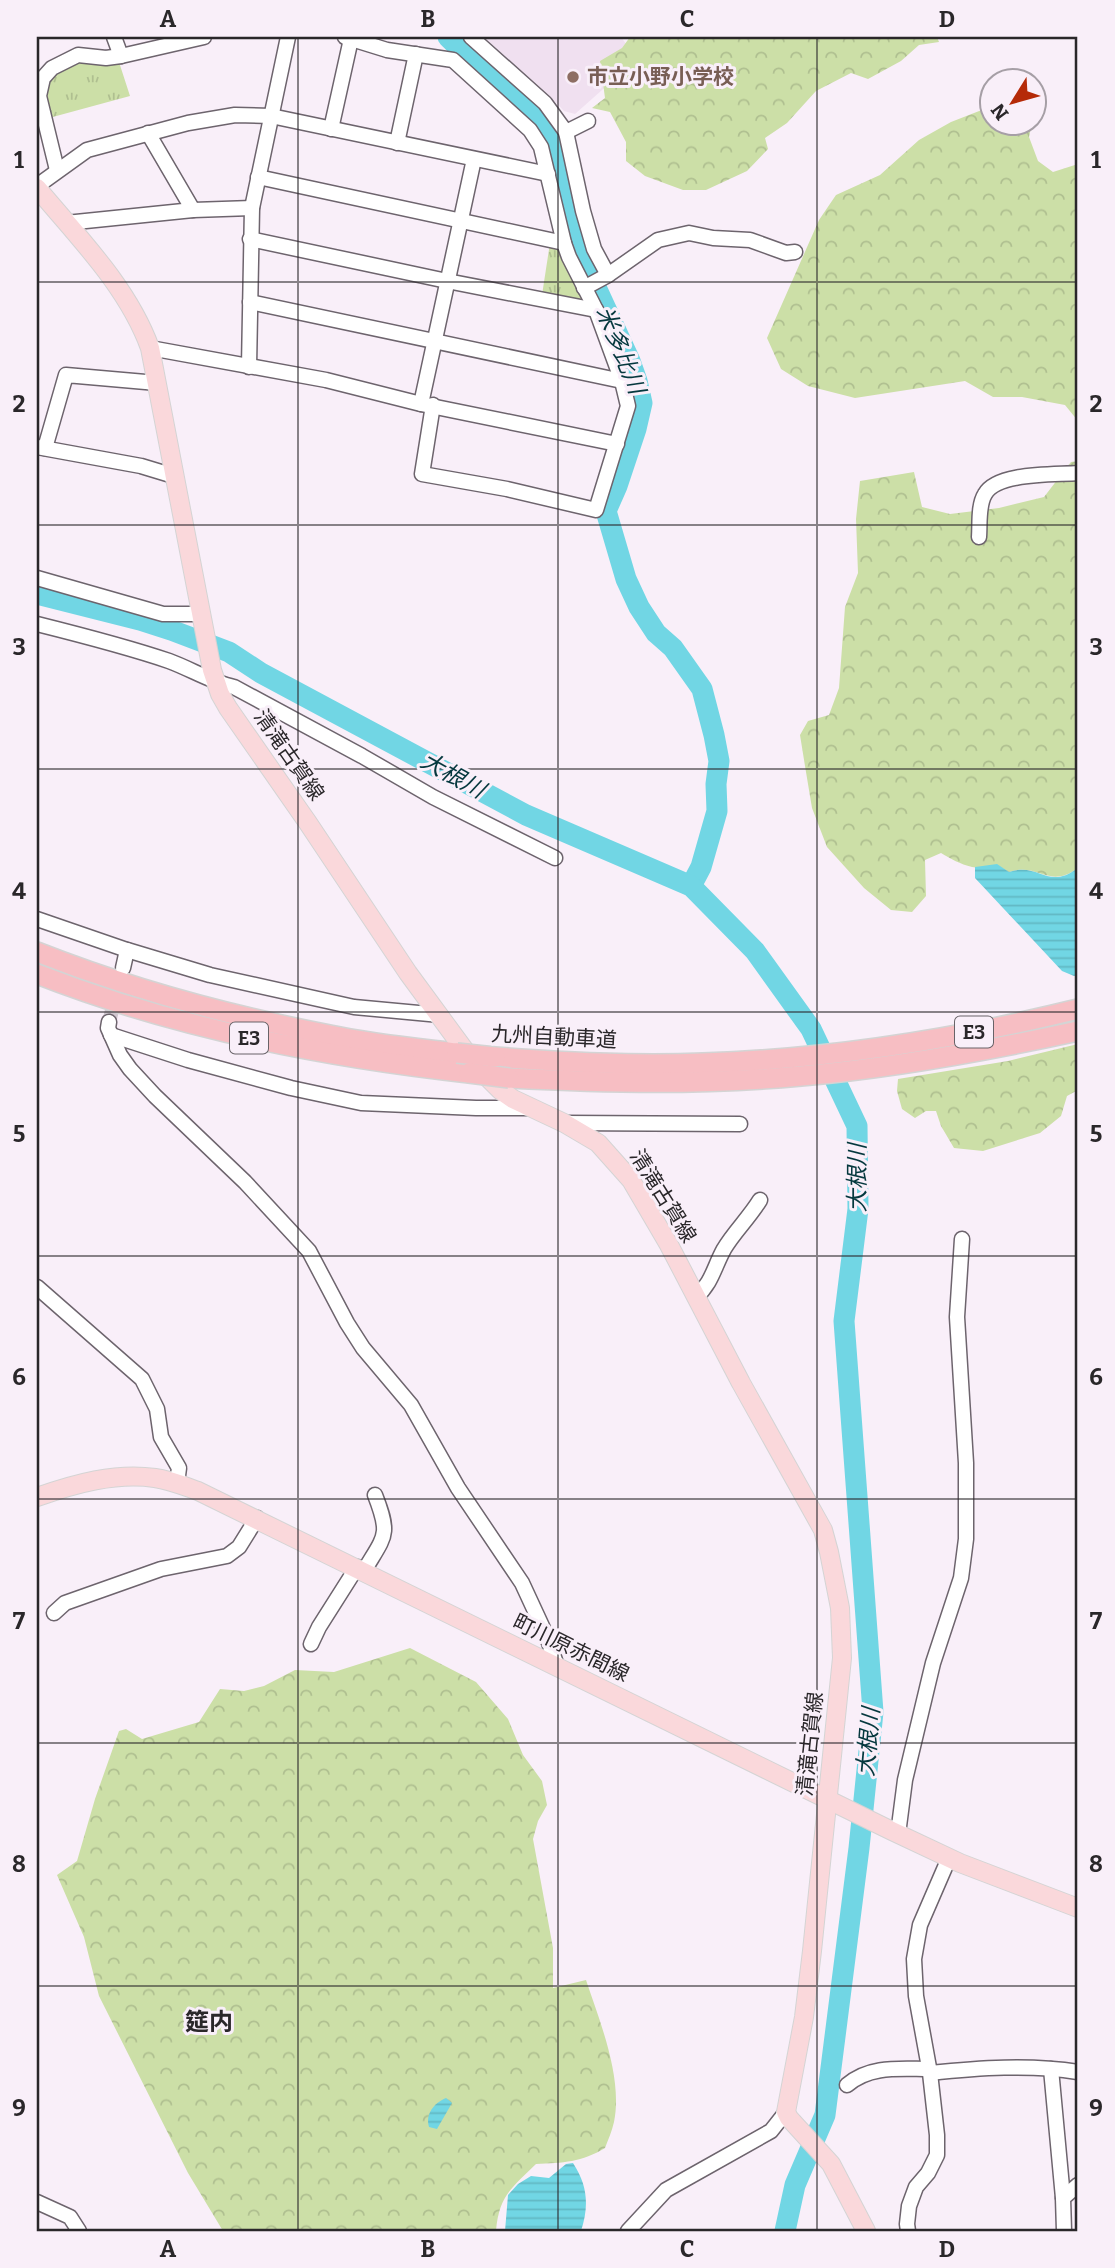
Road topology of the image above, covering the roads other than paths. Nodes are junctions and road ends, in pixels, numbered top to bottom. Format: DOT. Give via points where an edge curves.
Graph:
graph roads {
  1 [pos="114,37"];
  2 [pos="288,37"];
  3 [pos="471,37"];
  4 [pos="195,38"];
  5 [pos="348,38"];
  6 [pos="416,54"];
  7 [pos="121,56"];
  8 [pos="271,116"];
  9 [pos="588,121"];
  10 [pos="331,129"];
  11 [pos="566,132"];
  12 [pos="148,133"];
  13 [pos="397,143"];
  14 [pos="474,159"];
  15 [pos="57,170"];
  16 [pos="548,174"];
  17 [pos="258,177"];
  18 [pos="37,187"];
  19 [pos="252,208"];
  20 [pos="193,210"];
  21 [pos="460,220"];
  22 [pos="66,223"];
  23 [pos="250,239"];
  24 [pos="564,243"];
  25 [pos="795,252"];
  26 [pos="608,275"];
  27 [pos="447,281"];
  28 [pos="584,288"];
  29 [pos="250,302"];
  30 [pos="596,310"];
  31 [pos="434,342"];
  32 [pos="150,348"];
  33 [pos="249,367"];
  34 [pos="622,381"];
  35 [pos="157,383"];
  36 [pos="427,404"];
  37 [pos="617,444"];
  38 [pos="41,448"];
  39 [pos="1078,473"];
  40 [pos="174,476"];
  41 [pos="979,537"];
  42 [pos="37,578"];
  43 [pos="202,614"];
  44 [pos="37,624"];
  45 [pos="214,677"];
  46 [pos="555,858"];
  47 [pos="37,919"];
  48 [pos="127,950"];
  49 [pos="37,952"];
  50 [pos="123,968"];
  51 [pos="37,974"];
  52 [pos="1078,1009"];
  53 [pos="440,1015"];
  54 [pos="1078,1031"];
  55 [pos="529,1108"];
  56 [pos="564,1123"];
  57 [pos="740,1125"];
  58 [pos="760,1200"];
  59 [pos="962,1239"];
  60 [pos="37,1287"];
  61 [pos="696,1297"];
  62 [pos="177,1483"];
  63 [pos="375,1495"];
  64 [pos="37,1497"];
  65 [pos="257,1518"];
  66 [pos="360,1569"];
  67 [pos="54,1613"];
  68 [pos="311,1644"];
  69 [pos="557,1666"];
  70 [pos="833,1802"];
  71 [pos="895,1833"];
  72 [pos="949,1858"];
  73 [pos="1078,1908"];
  74 [pos="1051,2069"];
  75 [pos="929,2071"];
  76 [pos="1078,2072"];
  77 [pos="847,2085"];
  78 [pos="787,2115"];
  79 [pos="1078,2185"];
  80 [pos="1063,2198"];
  81 [pos="37,2202"];
  82 [pos="79,2231"];
  83 [pos="628,2231"];
  84 [pos="866,2231"];
  85 [pos="908,2231"];
  86 [pos="1064,2231"];
  1 -- 7 [label="street"];
  2 -- 8 [label="street"];
  3 -- 11 [label="street" via="545,103"];
  4 -- 7 [label="street"];
  5 -- 6 [label="street"];
  5 -- 10 [label="street"];
  6 -- 13 [label="street"];
  6 -- 16 [label="street" via="453,60 530,130 541,147"];
  7 -- 15 [label="street" via="78,55 43,78 39,96"];
  8 -- 10 [label="street"];
  8 -- 12 [label="street" via="235,115"];
  8 -- 17 [label="street"];
  9 -- 11 [label="street"];
  10 -- 13 [label="street"];
  11 -- 26 [label="street" via="594,249"];
  12 -- 15 [label="street" via="87,150"];
  12 -- 20 [label="street"];
  13 -- 14 [label="street"];
  14 -- 16 [label="street"];
  14 -- 21 [label="street"];
  15 -- 18 [label="street"];
  16 -- 24 [label="street"];
  17 -- 19 [label="street"];
  17 -- 21 [label="street"];
  18 -- 22 [label="main road, 清滝古賀線"];
  19 -- 20 [label="street"];
  19 -- 23 [label="street"];
  20 -- 22 [label="street"];
  21 -- 24 [label="street"];
  21 -- 27 [label="street"];
  22 -- 32 [label="main road, 清滝古賀線" via="117,287"];
  23 -- 27 [label="street"];
  23 -- 29 [label="street"];
  24 -- 28 [label="street"];
  25 -- 26 [label="street" via="750,240 690,233 658,240"];
  26 -- 28 [label="street"];
  27 -- 30 [label="street"];
  27 -- 31 [label="street"];
  28 -- 30 [label="street"];
  29 -- 31 [label="street"];
  29 -- 33 [label="street"];
  30 -- 34 [label="street"];
  31 -- 34 [label="street"];
  31 -- 36 [label="street"];
  32 -- 33 [label="street"];
  32 -- 35 [label="main road, 清滝古賀線"];
  33 -- 36 [label="street"];
  34 -- 37 [label="street" via="628,406"];
  35 -- 38 [label="street" via="66,375"];
  35 -- 40 [label="main road, 清滝古賀線"];
  36 -- 37 [label="street"];
  36 -- 37 [label="street" via="422,474 596,510"];
  38 -- 40 [label="street"];
  39 -- 41 [label="street" via="1000,481 986,491 982,501"];
  40 -- 43 [label="main road, 清滝古賀線"];
  42 -- 43 [label="street" via="163,614"];
  43 -- 45 [label="main road, 清滝古賀線"];
  44 -- 45 [label="street" via="134,649"];
  45 -- 46 [label="street"];
  45 -- 53 [label="main road, 清滝古賀線" via="228,708"];
  47 -- 48 [label="street"];
  48 -- 50 [label="street"];
  48 -- 53 [label="street" via="211,975 354,1007"];
  49 -- 52 [label="highway, 九州自動車道 / E3, bridge" via="150,991 331,1036 495,1057 617,1064 789,1058 868,1049"];
  51 -- 54 [label="highway, 九州自動車道 / E3, bridge" via="246,1038 395,1065 509,1078 616,1083 800,1077 940,1059"];
  53 -- 55 [label="main road, 清滝古賀線" via="477,1067 500,1090"];
  55 -- 56 [label="main road, 清滝古賀線"];
  55 -- 69 [label="street" via="362,1103 187,1060 110,1028 120,1055 155,1096 309,1251 357,1338 411,1405 458,1488 522,1583"];
  56 -- 57 [label="street"];
  56 -- 61 [label="main road, 清滝古賀線" via="598,1143 631,1180"];
  58 -- 61 [label="street"];
  59 -- 71 [label="street" via="957,1317 966,1539 961,1578 933,1663"];
  60 -- 62 [label="street" via="142,1379 157,1409 161,1437 179,1468"];
  61 -- 70 [label="main road, 清滝古賀線" via="823,1530 829,1552 840,1608 842,1658"];
  62 -- 64 [label="main road, 町川原赤間線" via="111,1478"];
  62 -- 65 [label="main road, 町川原赤間線"];
  63 -- 66 [label="street" via="385,1536"];
  65 -- 66 [label="main road, 町川原赤間線"];
  65 -- 67 [label="street" via="239,1547 227,1556 161,1569 65,1603"];
  66 -- 68 [label="street"];
  66 -- 69 [label="main road, 町川原赤間線"];
  69 -- 70 [label="main road, 町川原赤間線"];
  70 -- 71 [label="main road, 町川原赤間線"];
  70 -- 78 [label="main road, 清滝古賀線"];
  71 -- 72 [label="main road, 町川原赤間線"];
  72 -- 73 [label="main road, 町川原赤間線"];
  72 -- 75 [label="street" via="920,1924 914,1959"];
  74 -- 75 [label="street"];
  74 -- 76 [label="street"];
  74 -- 80 [label="street"];
  75 -- 77 [label="street" via="875,2070"];
  75 -- 85 [label="street" via="937,2155 916,2187"];
  78 -- 83 [label="street" via="772,2131 666,2190"];
  78 -- 84 [label="main road" via="827,2159"];
  79 -- 80 [label="street"];
  80 -- 86 [label="street"];
  81 -- 82 [label="street" via="70,2217"];
}
